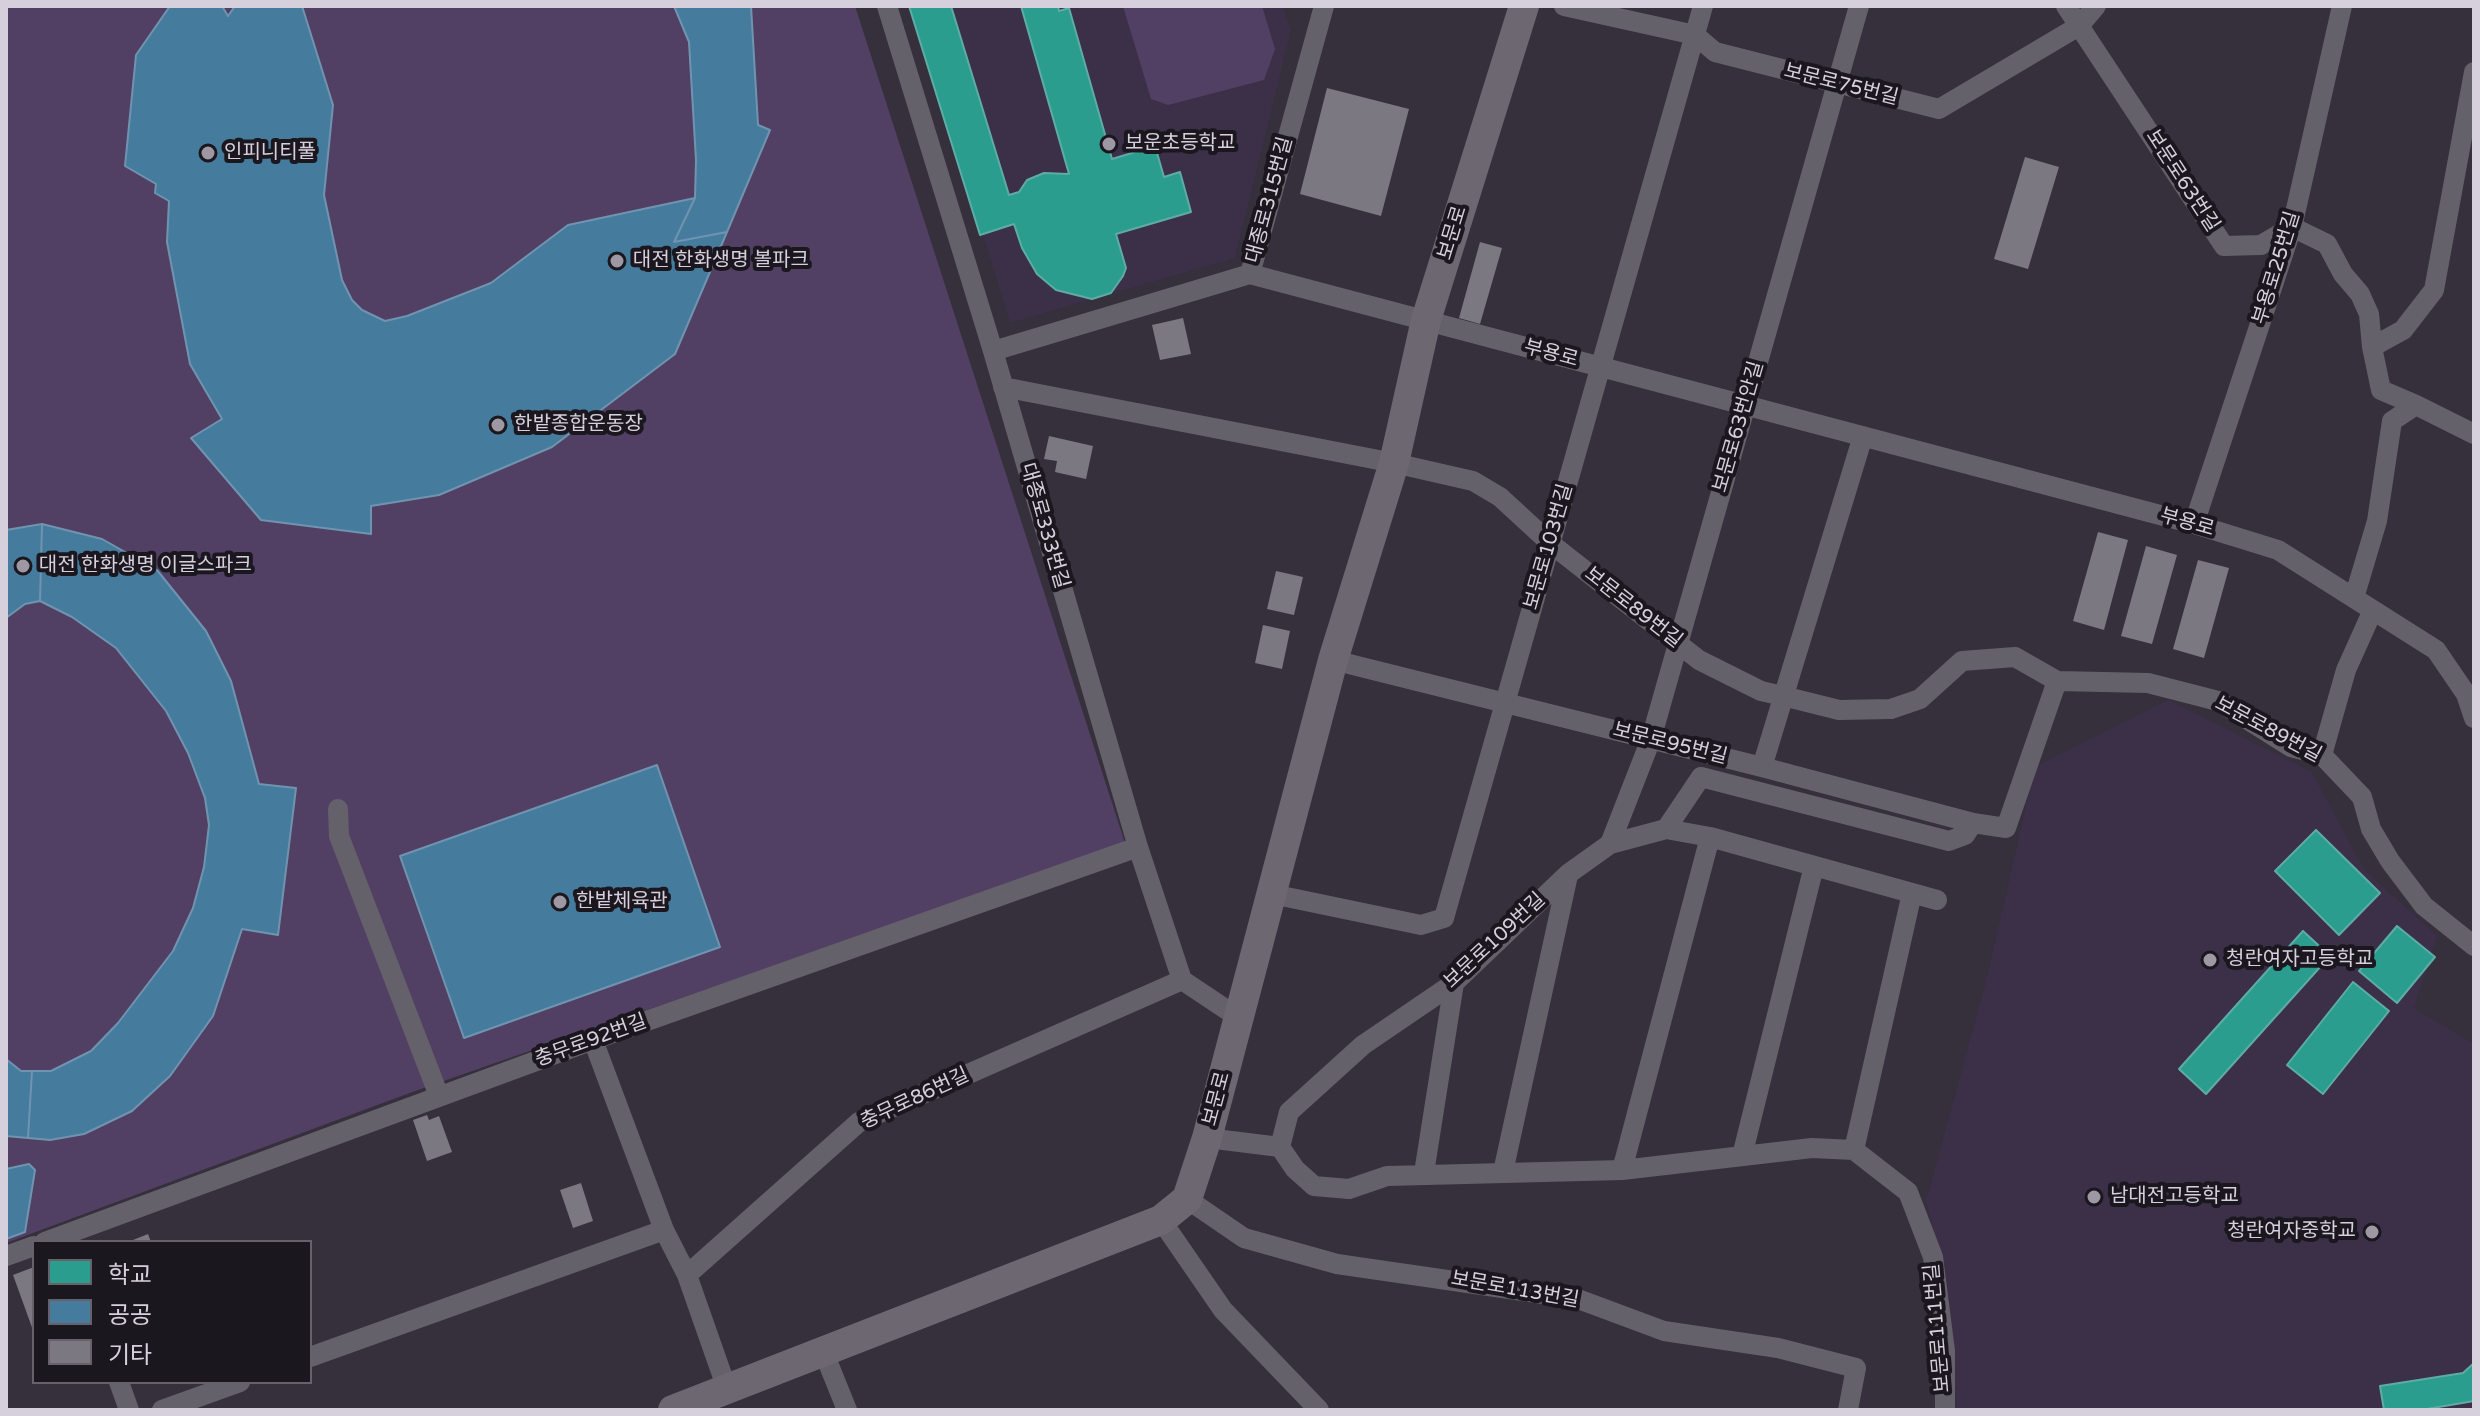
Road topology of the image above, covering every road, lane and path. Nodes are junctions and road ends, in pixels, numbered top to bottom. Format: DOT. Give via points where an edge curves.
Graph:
graph roads {
  1 [pos="887,6"];
  2 [pos="1324,6"];
  3 [pos="1524,6"];
  4 [pos="1564,6"];
  5 [pos="1703,6"];
  6 [pos="1859,6"];
  7 [pos="2066,6"];
  8 [pos="2096,6"];
  9 [pos="2342,6"];
  10 [pos="2079,26"];
  11 [pos="1695,35"];
  12 [pos="2474,72"];
  13 [pos="1836,84"];
  14 [pos="2292,227"];
  15 [pos="1250,274"];
  16 [pos="1426,320"];
  17 [pos="2372,347"];
  18 [pos="993,351"];
  19 [pos="1599,367"];
  20 [pos="1003,387"];
  21 [pos="1745,405"];
  22 [pos="2416,405"];
  23 [pos="2474,434"];
  24 [pos="1863,436"];
  25 [pos="1394,463"];
  26 [pos="2194,524"];
  27 [pos="1550,543"];
  28 [pos="2354,598"];
  29 [pos="2373,610"];
  30 [pos="1679,644"];
  31 [pos="1333,660"];
  32 [pos="2057,681"];
  33 [pos="2470,694"];
  34 [pos="1783,696"];
  35 [pos="1505,703"];
  36 [pos="2474,718"];
  37 [pos="1651,739"];
  38 [pos="2322,755"];
  39 [pos="1762,767"];
  40 [pos="338,809"];
  41 [pos="1973,823"];
  42 [pos="1666,829"];
  43 [pos="1710,837"];
  44 [pos="1610,844"];
  45 [pos="1138,847"];
  46 [pos="1814,866"];
  47 [pos="1568,874"];
  48 [pos="1912,893"];
  49 [pos="1272,894"];
  50 [pos="1937,900"];
  51 [pos="2474,946"];
  52 [pos="1182,980"];
  53 [pos="1454,983"];
  54 [pos="1239,1018"];
  55 [pos="593,1040"];
  56 [pos="439,1096"];
  57 [pos="1207,1138"];
  58 [pos="1280,1147"];
  59 [pos="1854,1150"];
  60 [pos="1742,1156"];
  61 [pos="1622,1170"];
  62 [pos="1503,1172"];
  63 [pos="1424,1173"];
  64 [pos="1187,1199"];
  65 [pos="1161,1220"];
  66 [pos="664,1230"];
  67 [pos="69,1238"];
  68 [pos="32,1247"];
  69 [pos="6,1256"];
  70 [pos="687,1275"];
  71 [pos="824,1353"];
  72 [pos="312,1356"];
  73 [pos="120,1384"];
  74 [pos="234,1384"];
  75 [pos="727,1389"];
  76 [pos="129,1410"];
  77 [pos="162,1410"];
  78 [pos="673,1410"];
  79 [pos="847,1410"];
  80 [pos="1319,1410"];
  81 [pos="1848,1410"];
  82 [pos="1945,1410"];
  1 -- 18 [label="street, 대종로333번길"];
  2 -- 15 [label="street, 대종로315번길"];
  3 -- 16 [label="main road, 보문로"];
  4 -- 11 [label="street, 보문로75번길"];
  5 -- 11 [label="street, 보문로103번길"];
  6 -- 13 [label="street, 보문로63번안길"];
  7 -- 10 [label="street, 보문로63번길"];
  8 -- 10 [label="street, 보문로75번길"];
  9 -- 14 [label="street, 부용로25번길"];
  10 -- 13 [label="street, 보문로75번길" via="1939,109"];
  10 -- 14 [label="street, 보문로63번길" via="2224,246 2261,245"];
  11 -- 13 [label="street, 보문로75번길" via="1715,52"];
  11 -- 19 [label="street, 보문로103번길"];
  12 -- 17 [label="street" via="2434,290 2403,330"];
  13 -- 21 [label="street, 보문로63번안길"];
  14 -- 17 [label="street" via="2327,244 2369,314"];
  14 -- 26 [label="street, 부용로25번길"];
  15 -- 16 [label="street, 부용로"];
  15 -- 18 [label="street, 대종로315번길"];
  16 -- 19 [label="street, 부용로"];
  16 -- 25 [label="main road, 보문로"];
  17 -- 22 [label="street" via="2381,390"];
  18 -- 20 [label="street, 대종로333번길"];
  19 -- 21 [label="street, 부용로"];
  19 -- 27 [label="street, 보문로103번길"];
  20 -- 25 [label="street"];
  20 -- 45 [label="street, 대종로333번길"];
  21 -- 24 [label="street, 부용로"];
  21 -- 30 [label="street, 보문로63번안길"];
  22 -- 23 [label="street"];
  22 -- 28 [label="street" via="2392,421 2377,521"];
  24 -- 26 [label="street, 부용로"];
  24 -- 34 [label="street"];
  25 -- 27 [label="street, 보문로89번길" via="1473,481 1500,497"];
  25 -- 31 [label="main road, 보문로"];
  26 -- 28 [label="street, 부용로" via="2278,550"];
  27 -- 30 [label="street, 보문로89번길"];
  27 -- 35 [label="street, 보문로103번길"];
  28 -- 29 [label="street, 부용로"];
  29 -- 33 [label="street, 부용로" via="2436,650"];
  29 -- 38 [label="street" via="2346,670"];
  30 -- 34 [label="street, 보문로89번길" via="1699,660 1761,691"];
  30 -- 37 [label="street, 보문로63번안길"];
  31 -- 35 [label="street, 보문로95번길"];
  31 -- 49 [label="main road, 보문로"];
  32 -- 34 [label="street, 보문로89번길" via="2015,657 1962,661 1920,699 1891,709 1839,710"];
  32 -- 38 [label="street, 보문로89번길" via="2148,683 2218,701 2291,747"];
  32 -- 41 [label="street, 보문로95번길" via="2006,828"];
  33 -- 36 [label="street, 부용로"];
  34 -- 39 [label="street"];
  35 -- 37 [label="street, 보문로95번길"];
  35 -- 49 [label="street, 보문로103번길" via="1444,918 1421,925"];
  37 -- 39 [label="street, 보문로95번길"];
  37 -- 44 [label="street, 보문로63번안길"];
  38 -- 51 [label="street, 보문로89번길" via="2362,797 2371,829 2424,906"];
  39 -- 41 [label="street, 보문로95번길"];
  40 -- 56 [label="street" via="339,836"];
  41 -- 42 [label="street" via="1965,835 1949,841 1701,777"];
  42 -- 43 [label="street, 보문로109번길"];
  42 -- 44 [label="street, 보문로109번길"];
  43 -- 46 [label="street, 보문로109번길"];
  43 -- 61 [label="street"];
  44 -- 47 [label="street, 보문로109번길"];
  45 -- 52 [label="street, 대종로333번길"];
  45 -- 55 [label="street, 충무로92번길"];
  46 -- 48 [label="street, 보문로109번길"];
  46 -- 60 [label="street"];
  47 -- 53 [label="street, 보문로109번길"];
  47 -- 62 [label="street"];
  48 -- 50 [label="street, 보문로109번길"];
  48 -- 59 [label="street"];
  49 -- 54 [label="main road, 보문로"];
  52 -- 54 [label="street"];
  52 -- 70 [label="street, 충무로86번길" via="859,1122"];
  53 -- 58 [label="street, 보문로109번길" via="1363,1045 1289,1112"];
  53 -- 63 [label="street"];
  54 -- 57 [label="main road, 보문로"];
  55 -- 56 [label="street, 충무로92번길"];
  55 -- 66 [label="street"];
  56 -- 67 [label="street, 충무로92번길"];
  57 -- 58 [label="street"];
  57 -- 64 [label="main road, 보문로"];
  58 -- 63 [label="street" via="1314,1186 1349,1189 1387,1176"];
  59 -- 60 [label="street" via="1812,1148"];
  59 -- 82 [label="street, 보문로111번길" via="1908,1192 1933,1257 1945,1351"];
  60 -- 61 [label="street"];
  61 -- 62 [label="street"];
  62 -- 63 [label="street"];
  64 -- 65 [label="main road"];
  64 -- 81 [label="street, 보문로113번길" via="1244,1238 1337,1264 1578,1299 1664,1331 1778,1348 1856,1368"];
  65 -- 71 [label="main road"];
  65 -- 80 [label="street" via="1223,1310"];
  66 -- 70 [label="street"];
  66 -- 72 [label="street"];
  68 -- 69 [label="street"];
  70 -- 75 [label="street"];
  71 -- 75 [label="main road"];
  71 -- 79 [label="street"];
  73 -- 76 [label="street"];
  74 -- 77 [label="street"];
  75 -- 78 [label="main road"];
}
